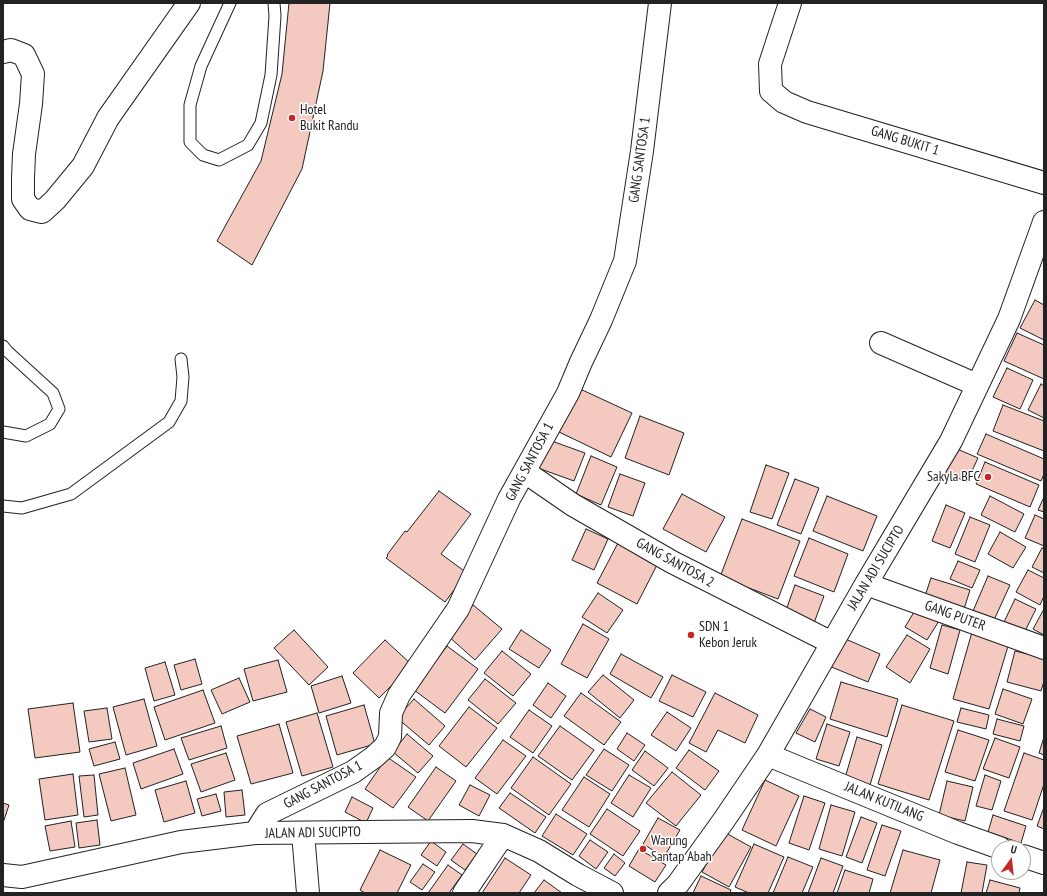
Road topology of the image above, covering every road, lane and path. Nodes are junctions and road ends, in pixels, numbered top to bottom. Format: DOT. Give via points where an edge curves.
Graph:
graph roads {
  1 [pos="189,3"];
  2 [pos="230,3"];
  3 [pos="274,3"];
  4 [pos="660,3"];
  5 [pos="790,3"];
  6 [pos="3,52"];
  7 [pos="1044,183"];
  8 [pos="1044,222"];
  9 [pos="881,343"];
  10 [pos="3,346"];
  11 [pos="181,359"];
  12 [pos="978,385"];
  13 [pos="3,432"];
  14 [pos="525,472"];
  15 [pos="3,506"];
  16 [pos="866,584"];
  17 [pos="832,643"];
  18 [pos="1044,648"];
  19 [pos="768,755"];
  20 [pos="255,833"];
  21 [pos="303,834"];
  22 [pos="503,835"];
  23 [pos="991,845"];
  24 [pos="1031,859"];
  25 [pos="1044,864"];
  26 [pos="3,875"];
  27 [pos="308,893"];
  28 [pos="464,893"];
  29 [pos="612,893"];
  30 [pos="669,893"];
  1 -- 6 [label="street" via="108,118 83,166 42,212 30,209 23,199 24,154 33,74 24,55 11,50"];
  2 -- 3 [label="lane" via="201,66 190,105 190,142 203,155 219,160 248,145 261,124 271,75"];
  4 -- 14 [label="street, GANG SANTOSA 1" via="642,152 625,261 568,392"];
  5 -- 7 [label="street, GANG BUKIT 1" via="770,64 770,91 784,102 807,112"];
  8 -- 12 [label="street, JALAN ADI SUCIPTO" via="1009,319"];
  9 -- 12 [label="street"];
  10 -- 13 [label="lane" via="53,393 59,409 50,424 26,436"];
  11 -- 15 [label="lane" via="181,401 169,422 71,494 22,508"];
  12 -- 16 [label="street, JALAN ADI SUCIPTO" via="951,441"];
  14 -- 17 [label="street, GANG SANTOSA 2" via="573,505 672,562"];
  14 -- 20 [label="street, GANG SANTOSA 1" via="509,499 458,609 399,695 391,713 390,737 385,747 354,772 267,814"];
  16 -- 17 [label="street, JALAN ADI SUCIPTO"];
  16 -- 18 [label="street, GANG PUTER"];
  17 -- 19 [label="street, JALAN ADI SUCIPTO"];
  19 -- 23 [label="street, JALAN KUTILANG"];
  19 -- 30 [label="street, JALAN ADI SUCIPTO" via="724,820"];
  20 -- 21 [label="street, JALAN ADI SUCIPTO"];
  20 -- 26 [label="street, JALAN ADI SUCIPTO" via="181,842 22,877"];
  21 -- 22 [label="street, JALAN ADI SUCIPTO" via="472,831"];
  21 -- 27 [label="street"];
  22 -- 28 [label="street"];
  22 -- 29 [label="street, JALAN ADI SUCIPTO" via="539,851"];
  24 -- 25 [label="street"];
}
